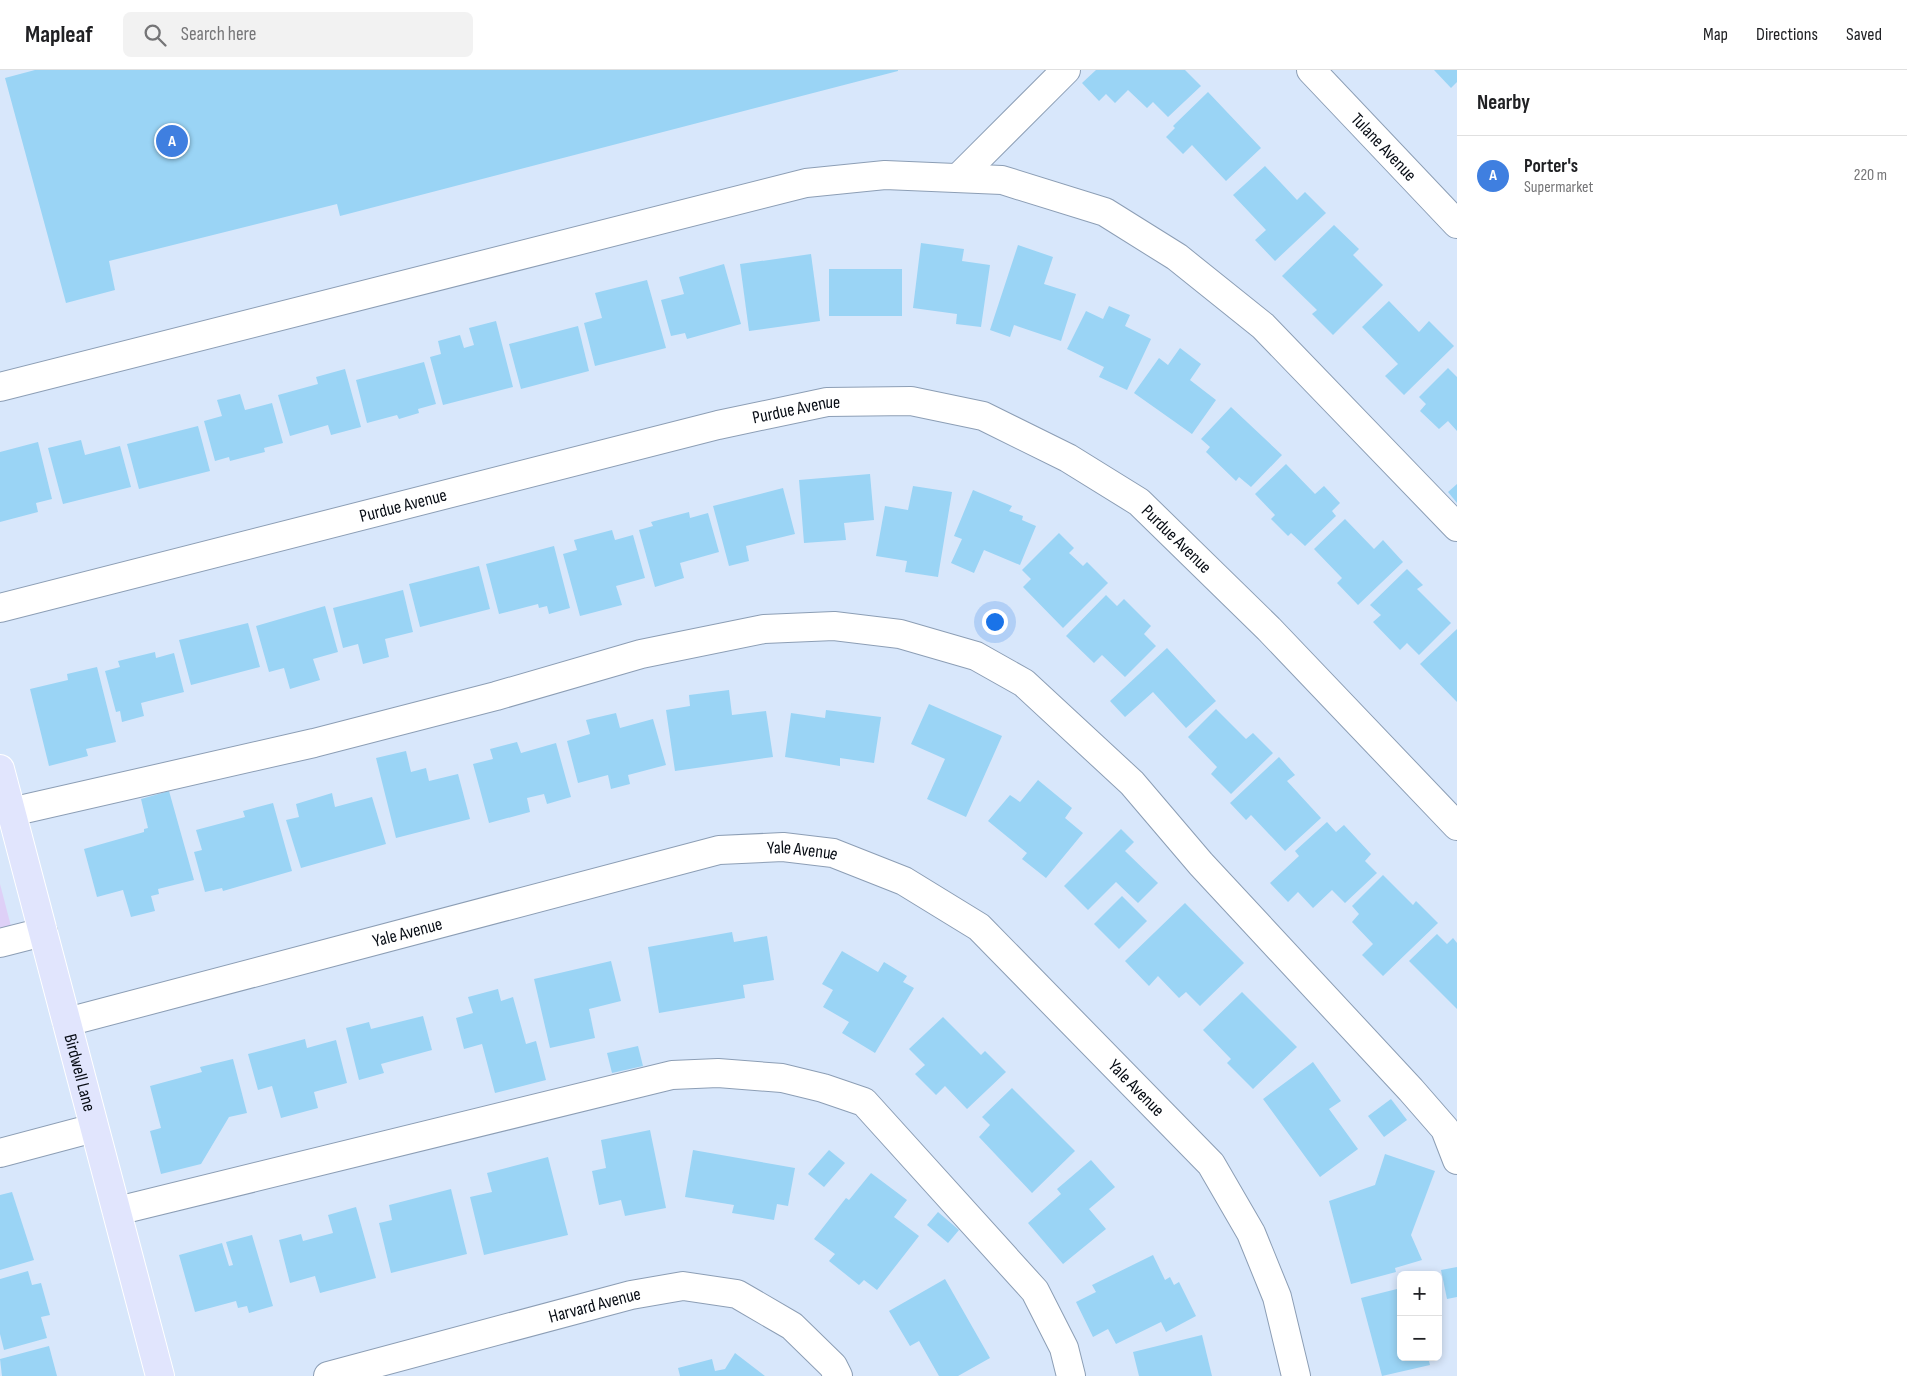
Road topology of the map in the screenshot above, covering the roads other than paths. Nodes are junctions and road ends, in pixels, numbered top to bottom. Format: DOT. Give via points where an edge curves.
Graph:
graph roads {
  1 [pos="1066,70"];
  2 [pos="1310,70"];
  3 [pos="958,178"];
  4 [pos="1457,224"];
  5 [pos="0,387"];
  6 [pos="1457,527"];
  7 [pos="0,608"];
  8 [pos="0,769"];
  9 [pos="11,812"];
  10 [pos="1457,826"];
  11 [pos="43,932"];
  12 [pos="0,942"];
  13 [pos="67,1022"];
  14 [pos="94,1128"];
  15 [pos="0,1153"];
  16 [pos="1457,1160"];
  17 [pos="117,1211"];
  18 [pos="160,1376"];
  19 [pos="328,1376"];
  20 [pos="838,1376"];
  21 [pos="1071,1376"];
  22 [pos="1296,1376"];
  1 -- 3 [label="street"];
  2 -- 4 [label="street, Tulane Avenue"];
  3 -- 5 [label="street" via="884,175 806,183"];
  3 -- 6 [label="street" via="1002,180 1105,212 1177,257 1263,326"];
  7 -- 10 [label="street, Purdue Avenue" via="718,425 826,402 910,401 983,416 1068,458 1139,502 1269,630"];
  8 -- 9 [label="main road, Birdwell Lane"];
  9 -- 11 [label="main road, Birdwell Lane"];
  9 -- 16 [label="street" via="314,743 641,654 745,633 834,626 900,634 976,656 1024,683 1132,783 1201,864 1445,1129"];
  11 -- 12 [label="street"];
  11 -- 13 [label="main road, Birdwell Lane"];
  13 -- 14 [label="main road, Birdwell Lane"];
  13 -- 22 [label="street, Yale Avenue" via="720,850 783,847 833,853 904,880 979,927 1211,1164 1251,1233 1277,1297"];
  14 -- 15 [label="street"];
  14 -- 17 [label="main road, Birdwell Lane"];
  17 -- 18 [label="main road, Birdwell Lane"];
  17 -- 21 [label="street" via="672,1075 718,1073 782,1078 864,1102 1035,1290 1064,1348"];
  19 -- 20 [label="street, Harvard Avenue" via="631,1295 683,1286 737,1294 792,1326 834,1366"];
}
